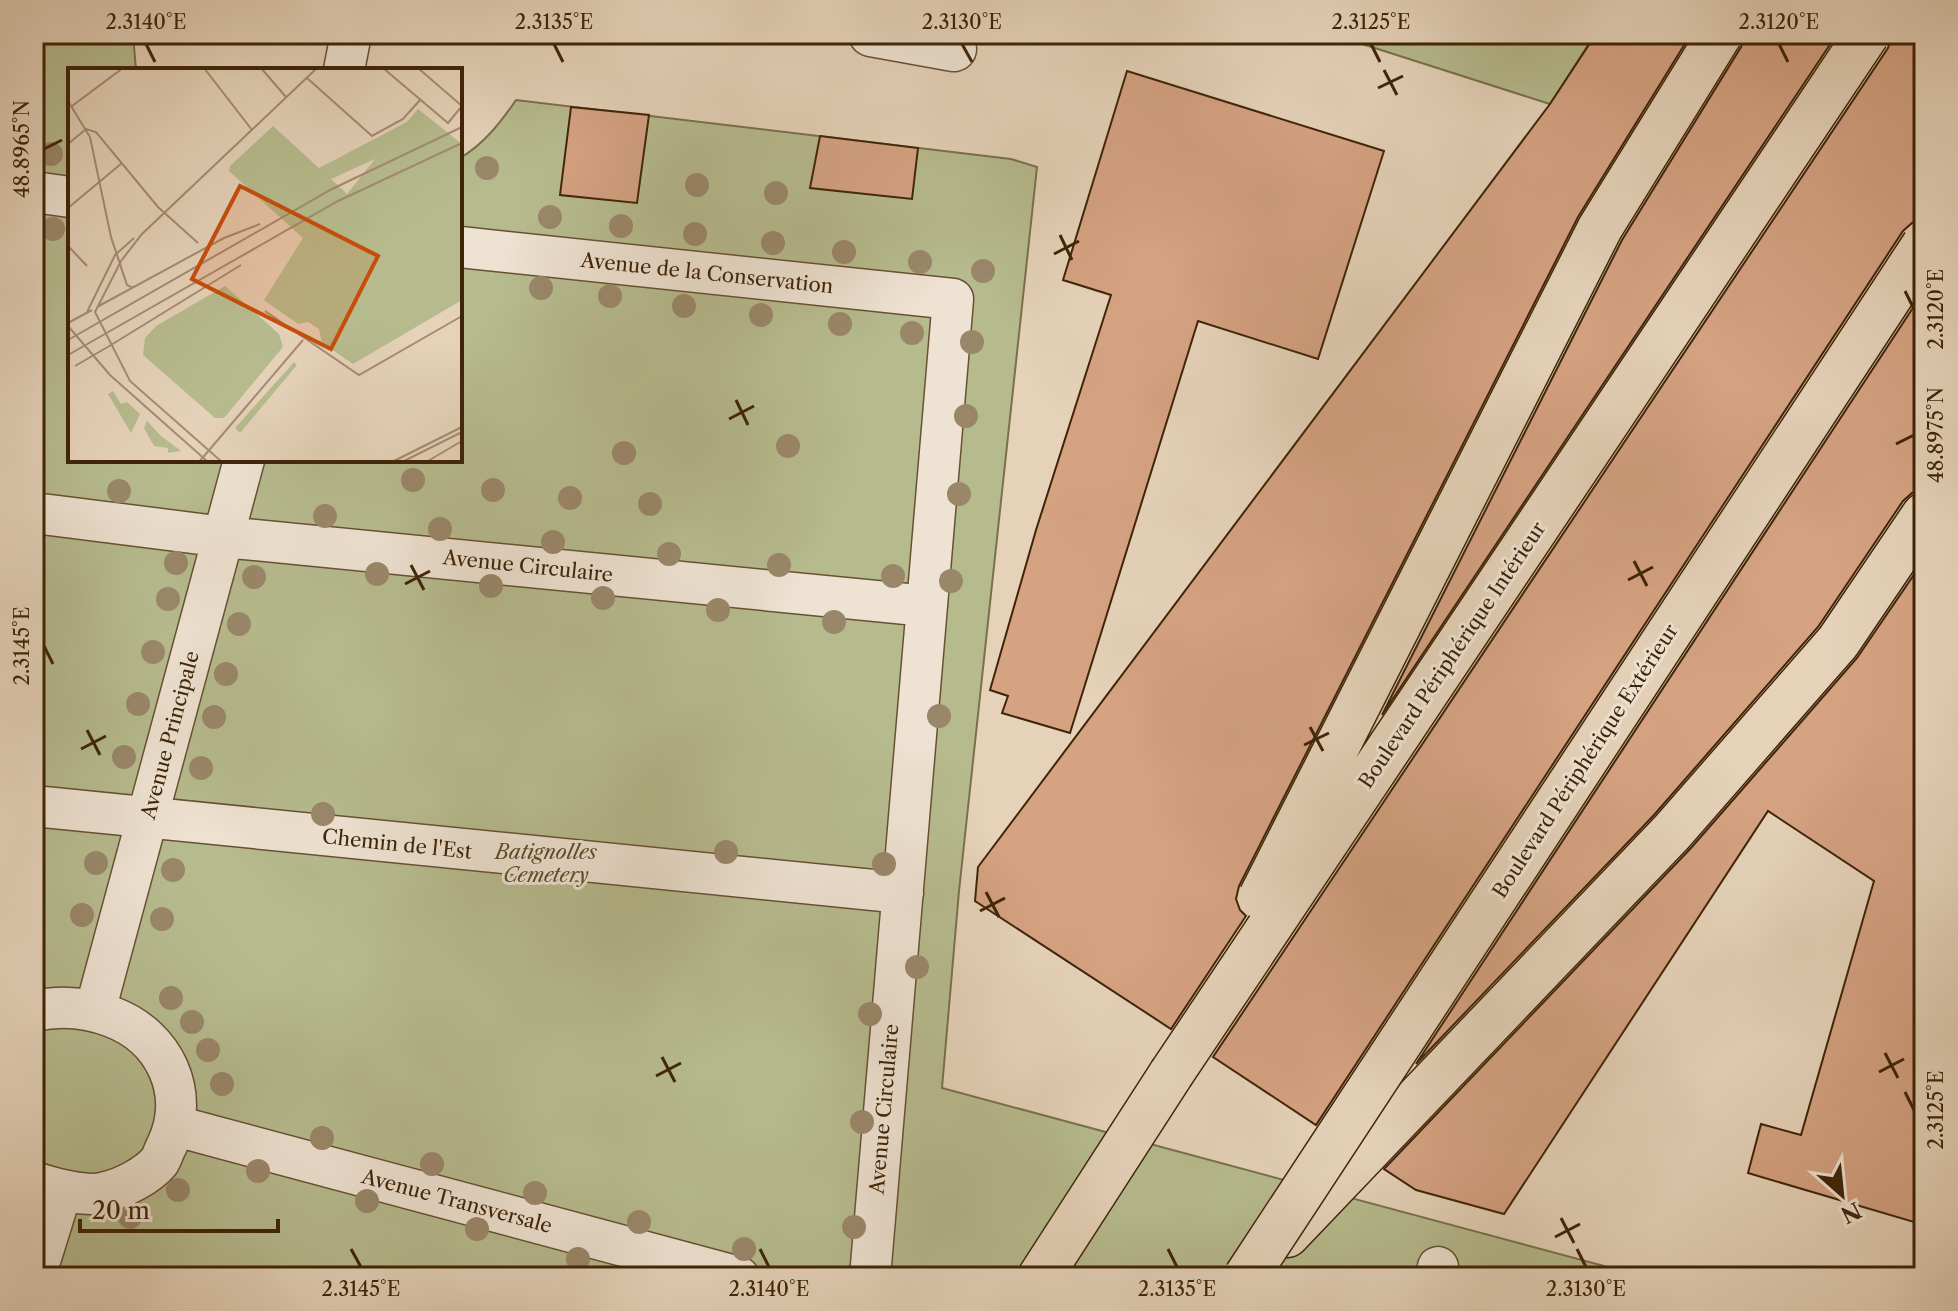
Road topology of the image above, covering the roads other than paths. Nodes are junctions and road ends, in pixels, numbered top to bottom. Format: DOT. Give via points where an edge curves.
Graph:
graph roads {
  1 [pos="351,34"];
  2 [pos="871,34"];
  3 [pos="1720,34"];
  4 [pos="1867,34"];
  5 [pos="954,49"];
  6 [pos="344,68"];
  7 [pos="34,192"];
  8 [pos="68,197"];
  9 [pos="1924,245"];
  10 [pos="462,247"];
  11 [pos="953,299"];
  12 [pos="243,462"];
  13 [pos="34,513"];
  14 [pos="1924,515"];
  15 [pos="224,537"];
  16 [pos="927,606"];
  17 [pos="34,806"];
  18 [pos="147,820"];
  19 [pos="903,893"];
  20 [pos="34,1011"];
  21 [pos="95,1011"];
  22 [pos="1171,1074"];
  23 [pos="176,1126"];
  24 [pos="48,1186"];
  25 [pos="35,1277"];
  26 [pos="739,1277"];
  27 [pos="870,1277"];
  28 [pos="1040,1277"];
  29 [pos="1247,1277"];
  1 -- 6 [label="lane"];
  2 -- 5 [label="street"];
  3 -- 22 [label="highway, bridge" via="1600,228"];
  4 -- 22 [label="highway, Boulevard Périphérique Intérieur, bridge"];
  7 -- 8 [label="lane"];
  9 -- 29 [label="highway, Boulevard Périphérique Extérieur, bridge"];
  10 -- 11 [label="lane, Avenue de la Conservation"];
  11 -- 16 [label="lane, Avenue Circulaire"];
  12 -- 15 [label="lane, Avenue Principale"];
  13 -- 15 [label="lane, Avenue Circulaire"];
  14 -- 29 [label="highway, bridge" via="1838,642 1672,832"];
  15 -- 16 [label="lane, Avenue Circulaire"];
  15 -- 18 [label="lane, Avenue Principale"];
  16 -- 19 [label="lane, Avenue Circulaire"];
  17 -- 18 [label="lane, Chemin de l'Est"];
  18 -- 19 [label="lane, Chemin de l'Est"];
  18 -- 21 [label="lane, Avenue Principale"];
  19 -- 27 [label="lane, Avenue Circulaire"];
  20 -- 21 [label="lane" via="56,1006"];
  21 -- 23 [label="lane" via="132,1024 160,1051 176,1087"];
  22 -- 28 [label="highway, Boulevard Périphérique Intérieur"];
  23 -- 24 [label="lane" via="159,1162 135,1180 103,1194"];
  23 -- 26 [label="lane, Avenue Transversale"];
  24 -- 25 [label="lane"];
}
